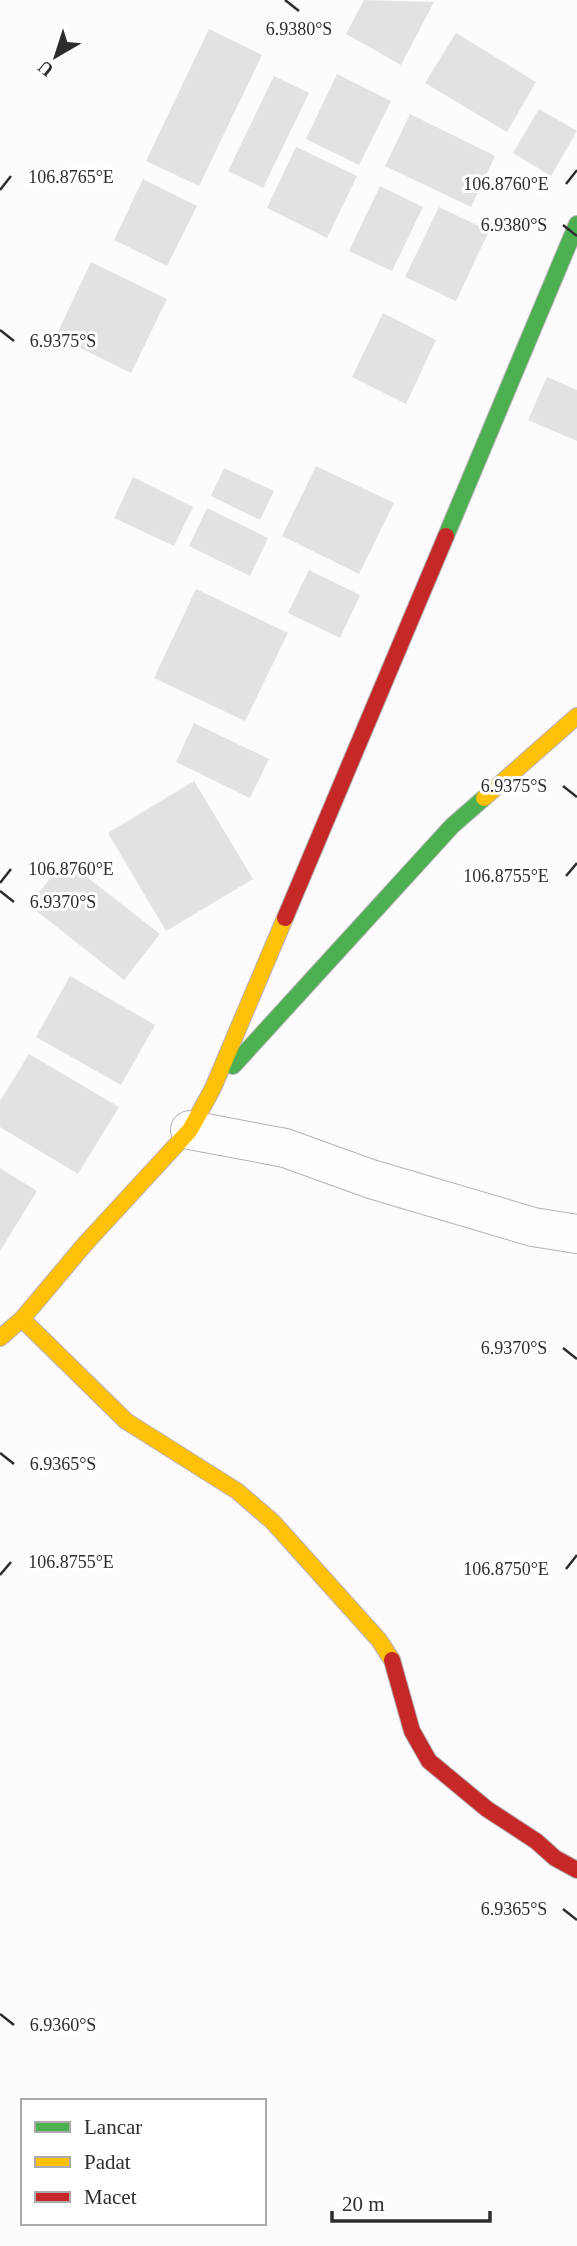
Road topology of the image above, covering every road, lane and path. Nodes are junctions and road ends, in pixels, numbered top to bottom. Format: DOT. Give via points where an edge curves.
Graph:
graph roads {
  1 [pos="577,224"];
  2 [pos="577,716"];
  3 [pos="213,1088"];
  4 [pos="190,1130"];
  5 [pos="577,1234"];
  6 [pos="22,1319"];
  7 [pos="0,1338"];
  8 [pos="577,1870"];
  1 -- 3 [label="street"];
  2 -- 3 [label="street" via="452,826"];
  3 -- 4 [label="street"];
  4 -- 5 [label="street" via="285,1148 533,1227"];
  4 -- 6 [label="street"];
  6 -- 7 [label="street"];
  6 -- 8 [label="street" via="126,1421 237,1491 272,1521 393,1661 412,1731 429,1761 487,1809"];
}
